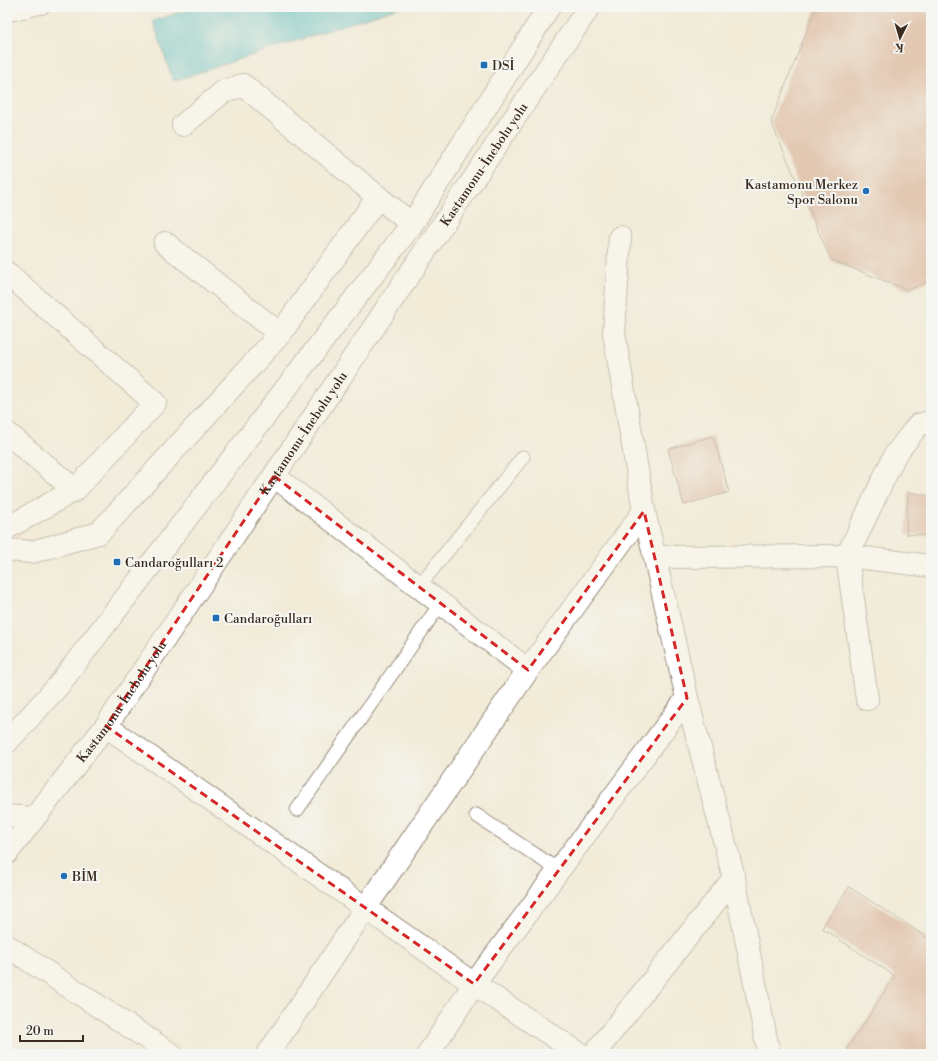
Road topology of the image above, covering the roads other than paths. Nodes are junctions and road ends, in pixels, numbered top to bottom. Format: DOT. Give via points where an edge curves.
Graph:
graph roads {
  1 [pos="43,7"];
  2 [pos="549,7"];
  3 [pos="590,7"];
  4 [pos="7,15"];
  5 [pos="183,125"];
  6 [pos="378,197"];
  7 [pos="412,224"];
  8 [pos="620,237"];
  9 [pos="165,243"];
  10 [pos="7,273"];
  11 [pos="280,334"];
  12 [pos="931,422"];
  13 [pos="7,433"];
  14 [pos="523,457"];
  15 [pos="274,476"];
  16 [pos="75,490"];
  17 [pos="644,511"];
  18 [pos="7,528"];
  19 [pos="7,550"];
  20 [pos="848,556"];
  21 [pos="655,557"];
  22 [pos="931,566"];
  23 [pos="419,586"];
  24 [pos="441,604"];
  25 [pos="528,670"];
  26 [pos="687,698"];
  27 [pos="867,699"];
  28 [pos="106,726"];
  29 [pos="7,742"];
  30 [pos="297,810"];
  31 [pos="476,814"];
  32 [pos="7,816"];
  33 [pos="34,818"];
  34 [pos="7,853"];
  35 [pos="558,870"];
  36 [pos="734,878"];
  37 [pos="366,907"];
  38 [pos="7,946"];
  39 [pos="474,984"];
  40 [pos="171,1054"];
  41 [pos="268,1054"];
  42 [pos="428,1054"];
  43 [pos="580,1054"];
  44 [pos="594,1054"];
  45 [pos="769,1054"];
  1 -- 4 [label="lane"];
  2 -- 7 [label="street"];
  3 -- 15 [label="street, Kastamonu-İnebolu yolu"];
  5 -- 6 [label="street" via="224,92 243,85"];
  6 -- 7 [label="street"];
  6 -- 11 [label="street"];
  7 -- 29 [label="street" via="58,686"];
  8 -- 17 [label="street" via="614,333"];
  9 -- 11 [label="street"];
  10 -- 16 [label="street" via="155,403"];
  11 -- 19 [label="street" via="99,533 32,552"];
  12 -- 20 [label="street" via="918,425 895,454"];
  13 -- 16 [label="street"];
  14 -- 23 [label="lane"];
  15 -- 23 [label="street"];
  15 -- 28 [label="street, Kastamonu-İnebolu yolu"];
  16 -- 18 [label="street"];
  17 -- 21 [label="street"];
  17 -- 25 [label="street"];
  20 -- 21 [label="street"];
  20 -- 22 [label="street"];
  20 -- 27 [label="street"];
  21 -- 26 [label="street"];
  23 -- 24 [label="street"];
  24 -- 25 [label="street"];
  24 -- 30 [label="lane"];
  25 -- 37 [label="street"];
  26 -- 35 [label="street"];
  26 -- 36 [label="street"];
  28 -- 33 [label="street, Kastamonu-İnebolu yolu"];
  28 -- 37 [label="street"];
  31 -- 35 [label="lane"];
  32 -- 33 [label="street"];
  33 -- 34 [label="street, Kastamonu-İnebolu yolu"];
  35 -- 39 [label="street"];
  36 -- 44 [label="street"];
  36 -- 45 [label="street"];
  37 -- 39 [label="street"];
  37 -- 41 [label="street"];
  38 -- 40 [label="street"];
  39 -- 42 [label="street"];
  39 -- 43 [label="street"];
}
